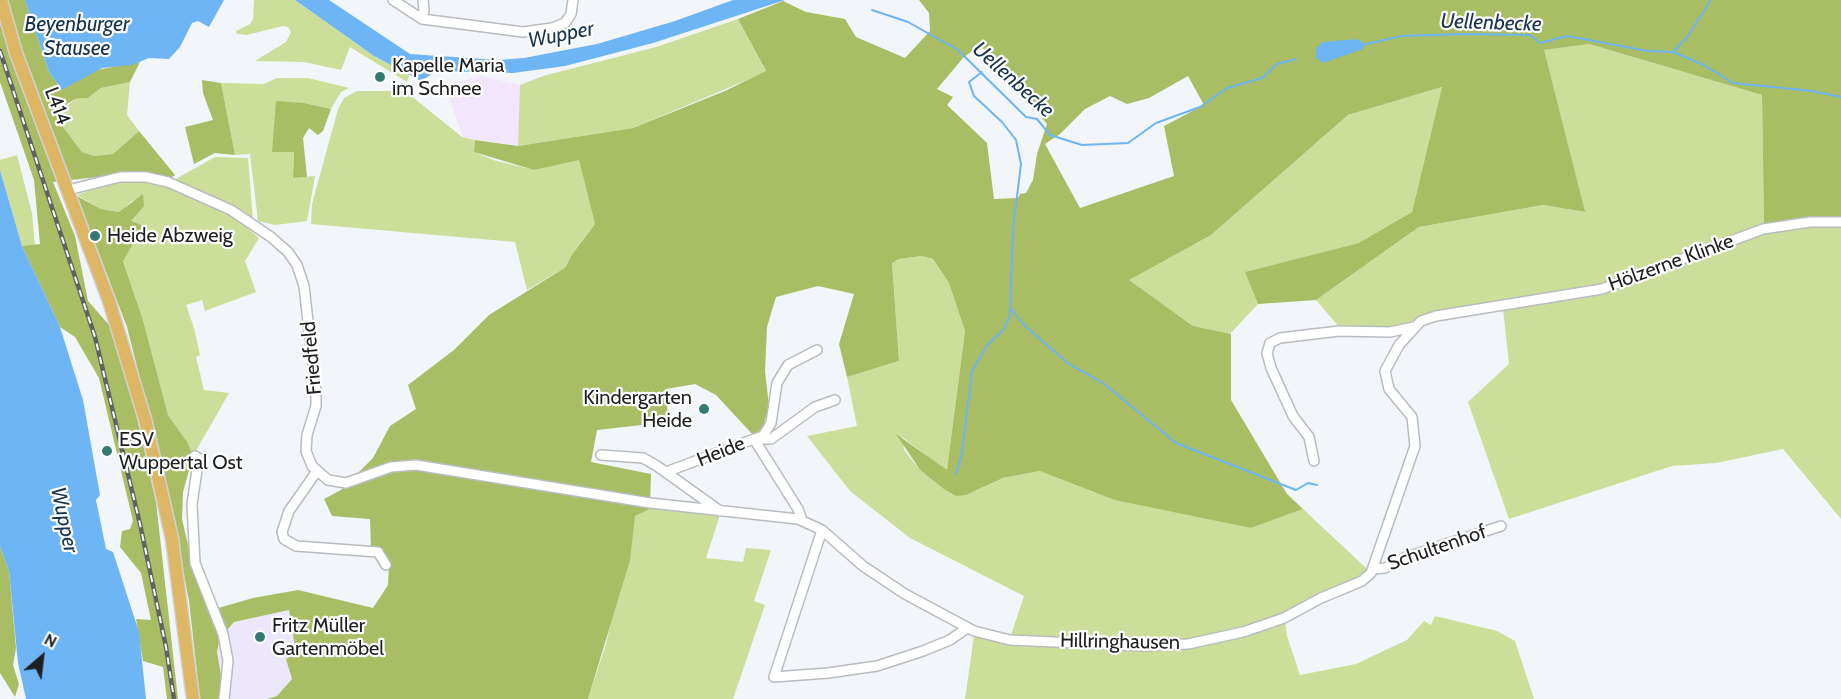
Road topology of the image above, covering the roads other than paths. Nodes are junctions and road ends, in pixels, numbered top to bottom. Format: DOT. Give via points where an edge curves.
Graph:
graph roads {
  1 [pos="1,0"];
  2 [pos="393,0"];
  3 [pos="423,0"];
  4 [pos="573,0"];
  5 [pos="422,19"];
  6 [pos="68,190"];
  7 [pos="1841,222"];
  8 [pos="1414,327"];
  9 [pos="817,350"];
  10 [pos="835,400"];
  11 [pos="754,439"];
  12 [pos="601,455"];
  13 [pos="195,456"];
  14 [pos="1314,461"];
  15 [pos="317,471"];
  16 [pos="666,472"];
  17 [pos="721,512"];
  18 [pos="802,520"];
  19 [pos="1501,526"];
  20 [pos="822,530"];
  21 [pos="386,565"];
  22 [pos="1373,569"];
  23 [pos="967,628"];
  24 [pos="193,699"];
  25 [pos="224,699"];
  1 -- 6 [label="main road, L414" via="16,53"];
  2 -- 5 [label="street"];
  3 -- 5 [label="street"];
  4 -- 5 [label="street" via="565,22 535,32"];
  6 -- 15 [label="street, Friedfeld" via="120,177 168,182 231,210 288,252 300,272 306,294 316,398 306,451"];
  6 -- 24 [label="main road, L414" via="109,301 148,428 172,539"];
  7 -- 8 [label="street, Hölzerne Klinke" via="1763,229 1602,289 1432,317"];
  8 -- 14 [label="street" via="1390,332 1339,331 1271,342 1270,368 1293,416 1309,437"];
  8 -- 22 [label="street" via="1384,372 1389,389 1412,417 1415,446"];
  9 -- 11 [label="street" via="788,365 777,383 769,427 763,436"];
  10 -- 11 [label="street" via="815,407 771,439"];
  11 -- 16 [label="street, Heide"];
  11 -- 18 [label="street, Heide"];
  12 -- 16 [label="street, Heide" via="643,458"];
  13 -- 25 [label="street" via="202,461 192,504 195,563 223,634 228,661"];
  15 -- 17 [label="street" via="328,480 346,483 391,467 416,465"];
  15 -- 21 [label="street" via="289,511 283,526 284,539 296,546 378,552"];
  16 -- 17 [label="street, Heide"];
  17 -- 18 [label="street"];
  18 -- 20 [label="street, Hillringhausen"];
  19 -- 22 [label="street, Schultenhof"];
  20 -- 23 [label="street, Hillringhausen" via="879,578"];
  20 -- 23 [label="street" via="774,676 877,666 950,640"];
  22 -- 23 [label="street, Hillringhausen" via="1362,580 1284,618 1188,644 1010,640"];
}
